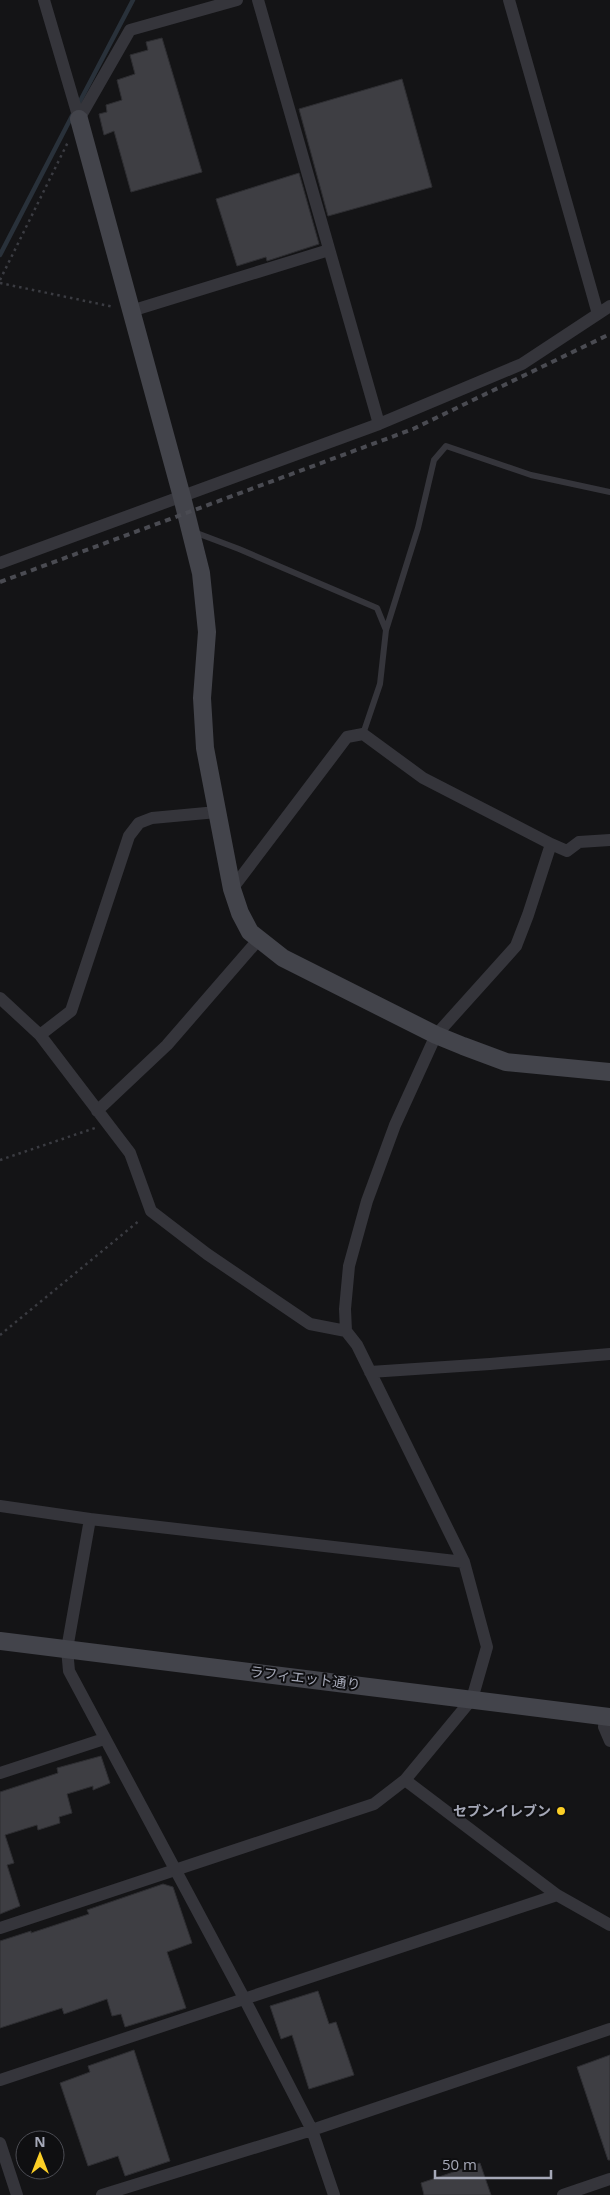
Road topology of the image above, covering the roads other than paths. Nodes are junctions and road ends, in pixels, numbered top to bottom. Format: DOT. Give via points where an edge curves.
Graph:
graph roads {
  1 [pos="44,0"];
  2 [pos="237,0"];
  3 [pos="258,0"];
  4 [pos="509,0"];
  5 [pos="79,118"];
  6 [pos="329,250"];
  7 [pos="610,306"];
  8 [pos="131,311"];
  9 [pos="598,314"];
  10 [pos="379,424"];
  11 [pos="610,492"];
  12 [pos="182,498"];
  13 [pos="190,530"];
  14 [pos="0,563"];
  15 [pos="386,630"];
  16 [pos="364,734"];
  17 [pos="218,812"];
  18 [pos="610,840"];
  19 [pos="551,844"];
  20 [pos="232,889"];
  21 [pos="259,939"];
  22 [pos="0,998"];
  23 [pos="40,1035"];
  24 [pos="436,1035"];
  25 [pos="610,1072"];
  26 [pos="96,1111"];
  27 [pos="346,1331"];
  28 [pos="610,1354"];
  29 [pos="370,1372"];
  30 [pos="0,1506"];
  31 [pos="90,1519"];
  32 [pos="464,1562"];
  33 [pos="0,1641"];
  34 [pos="67,1649"];
  35 [pos="472,1699"];
  36 [pos="608,1716"];
  37 [pos="104,1739"];
  38 [pos="610,1742"];
  39 [pos="0,1773"];
  40 [pos="405,1780"];
  41 [pos="175,1870"];
  42 [pos="557,1894"];
  43 [pos="610,1925"];
  44 [pos="0,1928"];
  45 [pos="244,1998"];
  46 [pos="610,2028"];
  47 [pos="0,2080"];
  48 [pos="312,2130"];
  49 [pos="0,2143"];
  50 [pos="610,2179"];
  51 [pos="17,2195"];
  52 [pos="102,2195"];
  53 [pos="334,2195"];
  54 [pos="563,2195"];
  1 -- 5 [label="street"];
  2 -- 5 [label="street" via="130,30"];
  3 -- 6 [label="street"];
  4 -- 9 [label="street"];
  5 -- 8 [label="street"];
  6 -- 8 [label="street"];
  6 -- 10 [label="street"];
  7 -- 9 [label="street"];
  8 -- 12 [label="street"];
  9 -- 10 [label="street" via="522,364"];
  10 -- 12 [label="street"];
  11 -- 15 [label="lane" via="531,475 446,446 434,460 418,528"];
  12 -- 13 [label="street"];
  12 -- 14 [label="street"];
  13 -- 15 [label="lane" via="378,608"];
  13 -- 17 [label="street" via="200,573 207,632 202,698 204,748"];
  15 -- 16 [label="lane" via="380,684"];
  16 -- 19 [label="street" via="423,778"];
  16 -- 20 [label="street" via="347,737"];
  17 -- 20 [label="street"];
  17 -- 23 [label="street" via="152,818 139,823 134,829 71,1010"];
  18 -- 19 [label="street" via="579,842 567,851"];
  19 -- 24 [label="street" via="516,946"];
  20 -- 21 [label="street" via="250,932"];
  21 -- 24 [label="street" via="283,958"];
  21 -- 26 [label="street" via="167,1045"];
  22 -- 23 [label="street"];
  23 -- 26 [label="street"];
  24 -- 25 [label="street" via="506,1062"];
  24 -- 27 [label="street" via="395,1124 367,1201 349,1266"];
  26 -- 27 [label="street" via="130,1153 151,1211 207,1254 310,1324"];
  27 -- 29 [label="street"];
  28 -- 29 [label="street"];
  29 -- 32 [label="street"];
  30 -- 31 [label="street"];
  31 -- 32 [label="street"];
  31 -- 34 [label="street"];
  32 -- 35 [label="street" via="487,1647"];
  33 -- 34 [label="street, ラフィエット通り"];
  34 -- 35 [label="street, ラフィエット通り"];
  34 -- 37 [label="street" via="69,1671"];
  35 -- 36 [label="street, ラフィエット通り"];
  35 -- 40 [label="street"];
  36 -- 38 [label="street" via="604,1727"];
  37 -- 39 [label="street"];
  37 -- 41 [label="street"];
  40 -- 41 [label="street" via="374,1804"];
  40 -- 42 [label="street"];
  41 -- 44 [label="street"];
  41 -- 45 [label="street"];
  42 -- 43 [label="street"];
  42 -- 45 [label="street"];
  45 -- 47 [label="street"];
  45 -- 48 [label="street"];
  46 -- 48 [label="street"];
  48 -- 52 [label="street"];
  48 -- 53 [label="street"];
  49 -- 51 [label="street"];
  50 -- 54 [label="street"];
}
